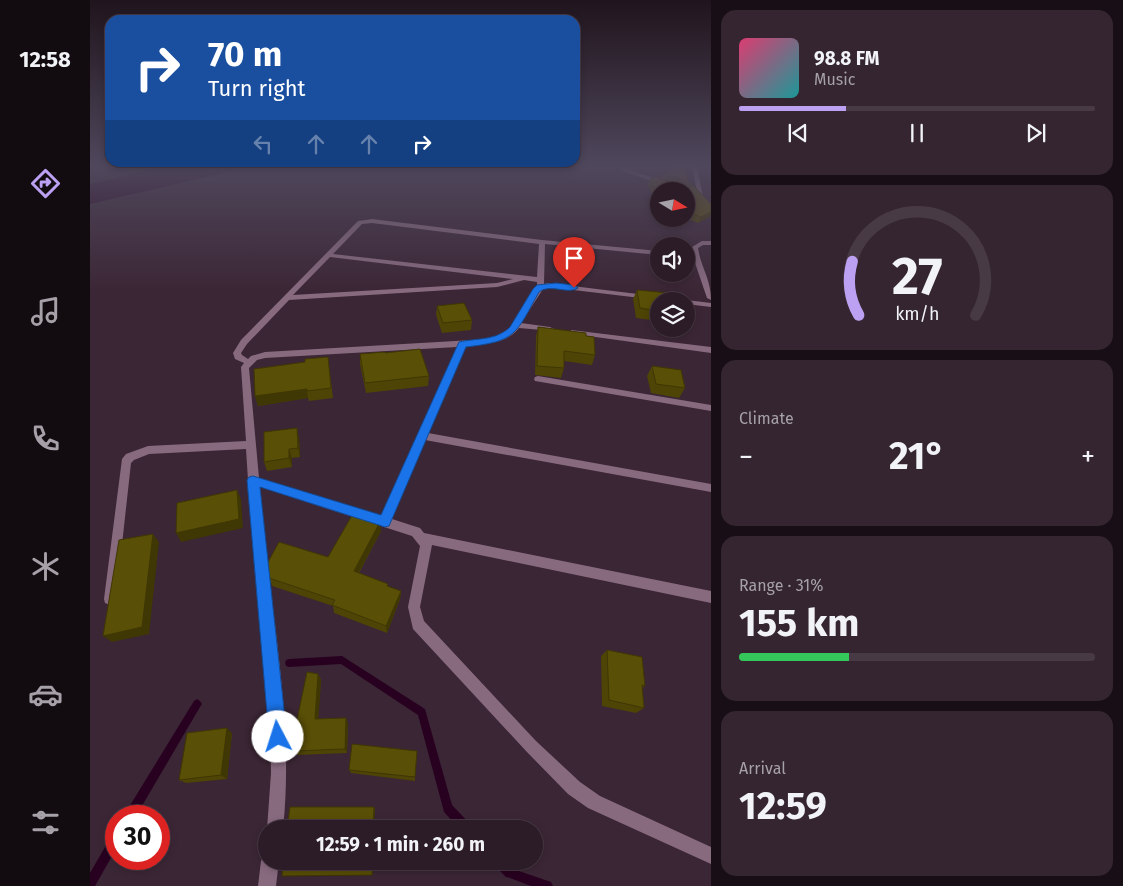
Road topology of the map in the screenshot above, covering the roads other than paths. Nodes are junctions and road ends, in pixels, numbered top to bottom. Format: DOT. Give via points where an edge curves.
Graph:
graph roads {
  1 [pos="542,242"];
  2 [pos="710,243"];
  3 [pos="650,252"];
  4 [pos="328,255"];
  5 [pos="696,257"];
  6 [pos="707,276"];
  7 [pos="525,278"];
  8 [pos="540,283"];
  9 [pos="650,297"];
  10 [pos="288,298"];
  11 [pos="710,298"];
  12 [pos="695,303"];
  13 [pos="710,305"];
  14 [pos="516,325"];
  15 [pos="555,330"];
  16 [pos="565,331"];
  17 [pos="462,344"];
  18 [pos="710,350"];
  19 [pos="248,362"];
  20 [pos="538,379"];
  21 [pos="710,408"];
  22 [pos="422,436"];
  23 [pos="251,445"];
  24 [pos="253,480"];
  25 [pos="710,488"];
  26 [pos="385,522"];
  27 [pos="423,538"];
  28 [pos="710,597"];
  29 [pos="110,600"];
  30 [pos="276,820"];
  31 [pos="710,856"];
  32 [pos="269,870"];
  33 [pos="267,886"];
  1 -- 3 [label="street"];
  1 -- 4 [label="street" via="365,221 357,223"];
  1 -- 8 [label="street"];
  2 -- 5 [label="street" via="696,245"];
  4 -- 7 [label="street"];
  4 -- 10 [label="street"];
  5 -- 6 [label="street"];
  6 -- 11 [label="street"];
  7 -- 8 [label="street"];
  7 -- 10 [label="street" via="490,286"];
  8 -- 9 [label="street"];
  8 -- 14 [label="street"];
  10 -- 19 [label="street" via="240,346 238,357"];
  12 -- 13 [label="street"];
  14 -- 15 [label="street"];
  14 -- 17 [label="street" via="497,339"];
  16 -- 18 [label="street"];
  17 -- 19 [label="street" via="265,355"];
  17 -- 22 [label="street"];
  19 -- 23 [label="street" via="245,367"];
  20 -- 21 [label="street"];
  22 -- 25 [label="street"];
  22 -- 26 [label="street"];
  23 -- 24 [label="street"];
  23 -- 29 [label="street" via="148,450 130,457 126,462"];
  24 -- 26 [label="street"];
  24 -- 30 [label="street" via="278,737"];
  26 -- 27 [label="street" via="409,528"];
  27 -- 28 [label="street"];
  27 -- 31 [label="street" via="426,550 414,607 418,624 574,788 594,802"];
  32 -- 33 [label="street"];
}
